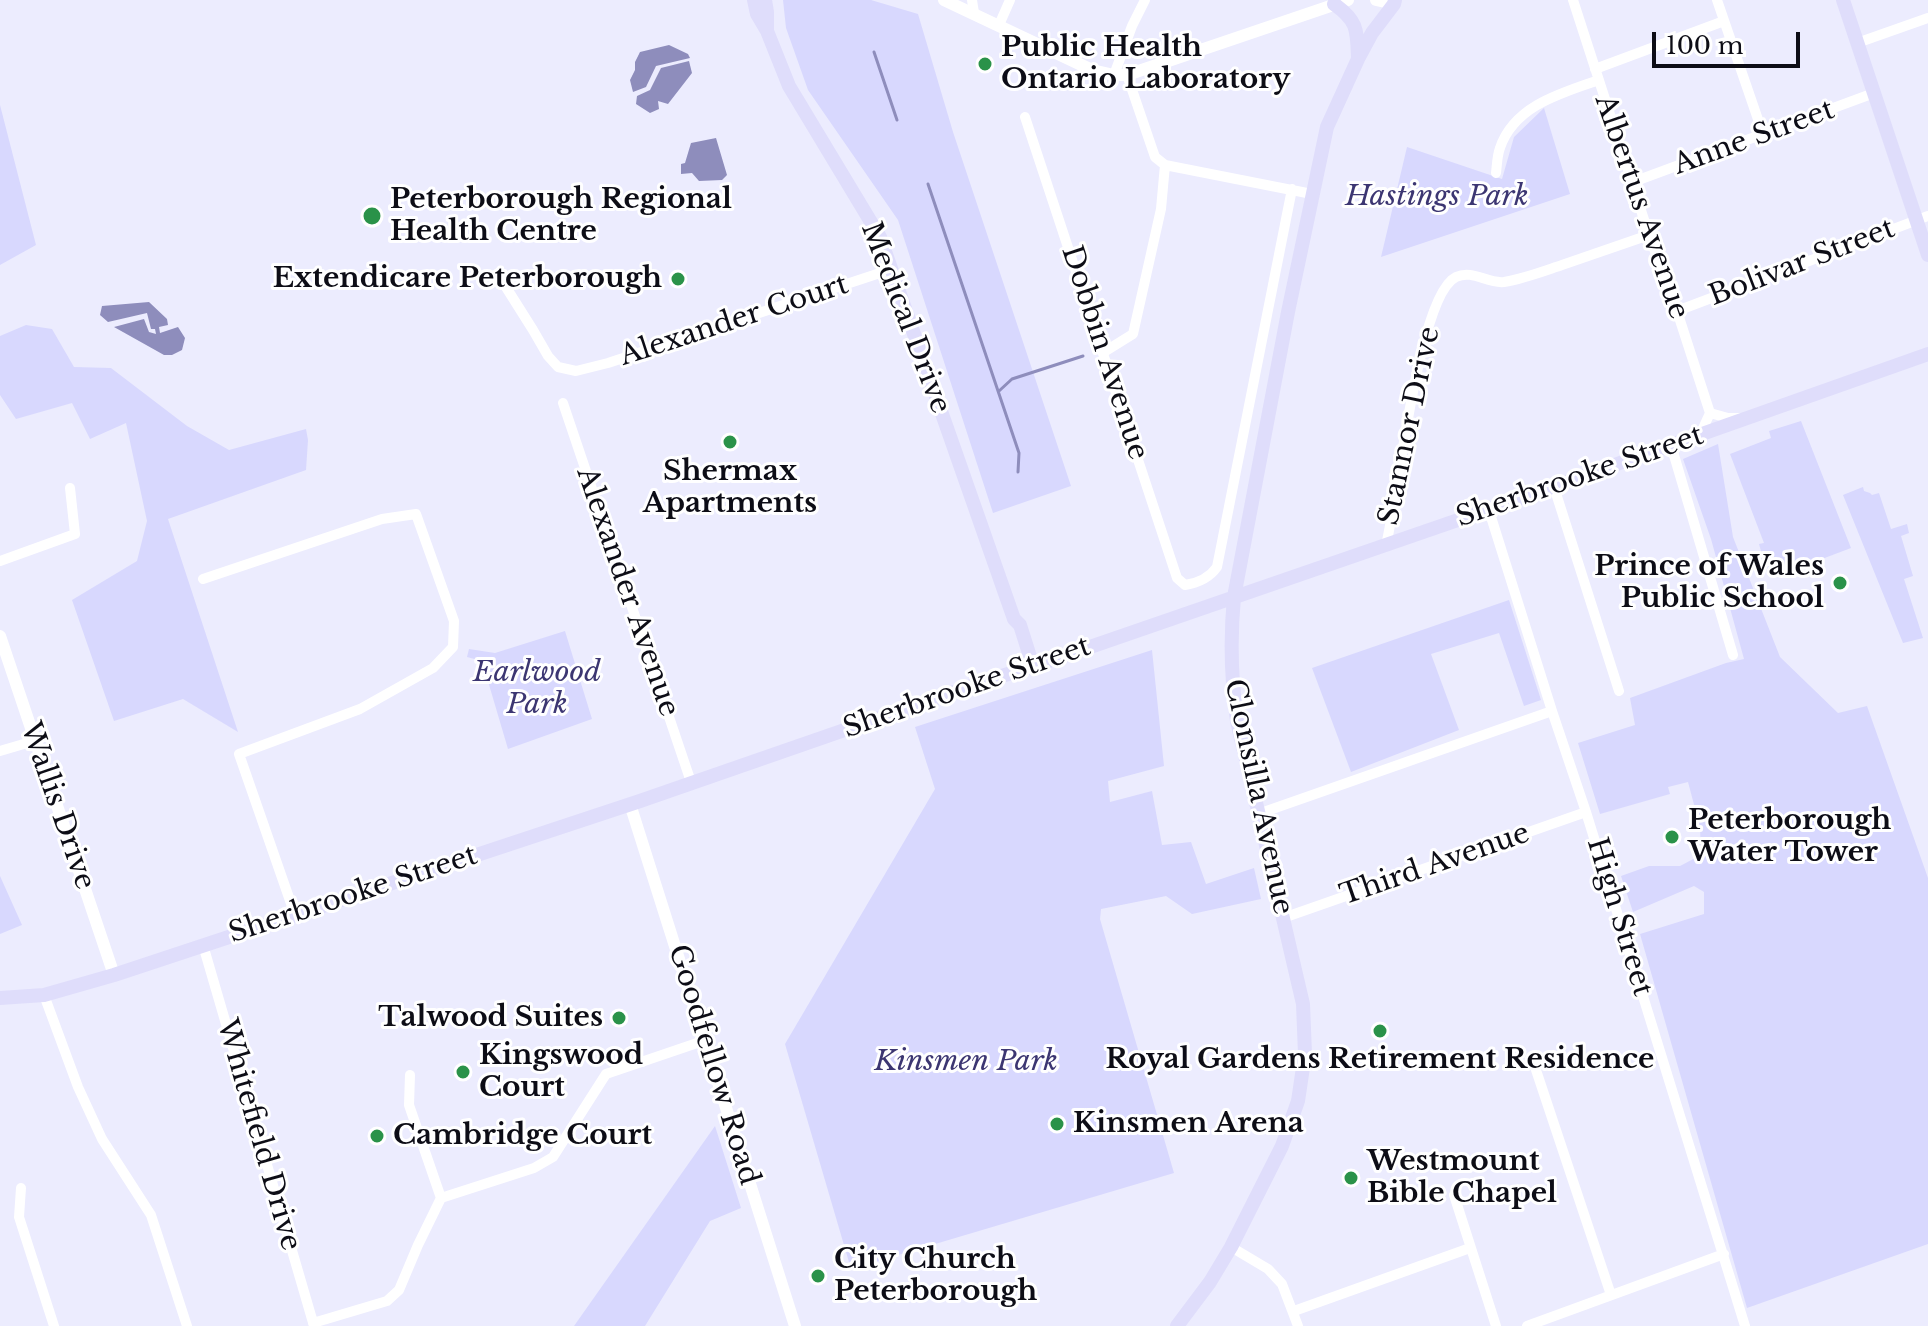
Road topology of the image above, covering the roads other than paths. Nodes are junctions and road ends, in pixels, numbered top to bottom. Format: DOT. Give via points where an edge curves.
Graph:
graph roads {
  1 [pos="754,0"];
  2 [pos="765,0"];
  3 [pos="944,0"];
  4 [pos="1010,0"];
  5 [pos="1145,0"];
  6 [pos="1376,0"];
  7 [pos="1573,0"];
  8 [pos="1717,0"];
  9 [pos="1843,0"];
  10 [pos="1399,1"];
  11 [pos="1341,2"];
  12 [pos="973,6"];
  13 [pos="1928,18"];
  14 [pos="1724,21"];
  15 [pos="999,25"];
  16 [pos="767,31"];
  17 [pos="1857,43"];
  18 [pos="1358,59"];
  19 [pos="1595,69"];
  20 [pos="1120,75"];
  21 [pos="1599,80"];
  22 [pos="1874,93"];
  23 [pos="1025,117"];
  24 [pos="1763,134"];
  25 [pos="1165,165"];
  26 [pos="1496,173"];
  27 [pos="1633,182"];
  28 [pos="1292,189"];
  29 [pos="1312,194"];
  30 [pos="1922,218"];
  31 [pos="1649,235"];
  32 [pos="1928,255"];
  33 [pos="892,269"];
  34 [pos="504,284"];
  35 [pos="1677,311"];
  36 [pos="1104,352"];
  37 [pos="1928,354"];
  38 [pos="563,403"];
  39 [pos="1710,413"];
  40 [pos="1746,418"];
  41 [pos="1700,435"];
  42 [pos="1671,445"];
  43 [pos="1554,487"];
  44 [pos="70,488"];
  45 [pos="1487,510"];
  46 [pos="1386,545"];
  47 [pos="0,561"];
  48 [pos="203,579"];
  49 [pos="1234,597"];
  50 [pos="0,636"];
  51 [pos="1733,655"];
  52 [pos="1029,667"];
  53 [pos="1619,691"];
  54 [pos="1552,711"];
  55 [pos="34,741"];
  56 [pos="0,751"];
  57 [pos="691,782"];
  58 [pos="630,804"];
  59 [pos="1586,812"];
  60 [pos="1258,814"];
  61 [pos="295,915"];
  62 [pos="1283,918"];
  63 [pos="203,945"];
  64 [pos="114,975"];
  65 [pos="44,995"];
  66 [pos="0,998"];
  67 [pos="706,1040"];
  68 [pos="1535,1067"];
  69 [pos="410,1075"];
  70 [pos="21,1188"];
  71 [pos="1454,1195"];
  72 [pos="441,1198"];
  73 [pos="1231,1247"];
  74 [pos="1470,1248"];
  75 [pos="1724,1254"];
  76 [pos="1611,1295"];
  77 [pos="1294,1311"];
  78 [pos="313,1324"];
  79 [pos="54,1326"];
  80 [pos="187,1326"];
  81 [pos="795,1326"];
  82 [pos="1177,1326"];
  83 [pos="1298,1326"];
  84 [pos="1496,1326"];
  85 [pos="1527,1326"];
  86 [pos="1745,1326"];
  1 -- 16 [label="main road, Medical Drive"];
  2 -- 16 [label="main road, Medical Drive"];
  3 -- 12 [label="street"];
  4 -- 15 [label="street"];
  5 -- 20 [label="street" via="1132,26"];
  6 -- 10 [label="street"];
  7 -- 19 [label="street, Albertus Avenue"];
  8 -- 14 [label="street"];
  9 -- 17 [label="main road"];
  10 -- 18 [label="main road, Clonsilla Avenue"];
  11 -- 18 [label="main road" via="1357,28"];
  11 -- 20 [label="street"];
  12 -- 15 [label="street"];
  13 -- 17 [label="street"];
  14 -- 19 [label="street"];
  14 -- 24 [label="street"];
  15 -- 20 [label="street" via="1092,70"];
  16 -- 33 [label="main road, Medical Drive" via="789,86 880,237"];
  17 -- 22 [label="main road"];
  18 -- 29 [label="main road, Clonsilla Avenue" via="1327,127"];
  19 -- 21 [label="street, Albertus Avenue"];
  20 -- 25 [label="street" via="1155,157"];
  21 -- 26 [label="street" via="1535,105 1512,125 1500,148"];
  21 -- 27 [label="street, Albertus Avenue"];
  22 -- 24 [label="street, Anne Street"];
  22 -- 30 [label="main road"];
  23 -- 36 [label="street, Dobbin Avenue"];
  24 -- 27 [label="street, Anne Street"];
  25 -- 28 [label="street"];
  25 -- 36 [label="street" via="1161,209 1133,334"];
  27 -- 31 [label="street, Albertus Avenue"];
  28 -- 29 [label="street"];
  28 -- 36 [label="street, Dobbin Avenue" via="1217,567 1198,582 1185,585 1177,578"];
  29 -- 49 [label="main road, Clonsilla Avenue"];
  30 -- 32 [label="main road"];
  30 -- 35 [label="street, Bolivar Street"];
  31 -- 35 [label="street, Albertus Avenue"];
  31 -- 46 [label="street, Stannor Drive" via="1501,283 1467,273 1454,277 1441,293 1424,341"];
  33 -- 34 [label="street, Alexander Court" via="576,371 558,367 548,356"];
  33 -- 52 [label="main road, Medical Drive" via="1014,619 1011,627"];
  35 -- 39 [label="street, Albertus Avenue"];
  37 -- 40 [label="main road, Sherbrooke Street"];
  38 -- 57 [label="street, Alexander Avenue"];
  39 -- 40 [label="street"];
  39 -- 41 [label="street"];
  40 -- 41 [label="main road, Sherbrooke Street"];
  41 -- 42 [label="main road, Sherbrooke Street"];
  42 -- 43 [label="main road, Sherbrooke Street"];
  42 -- 51 [label="street"];
  43 -- 45 [label="main road, Sherbrooke Street"];
  43 -- 53 [label="street"];
  44 -- 47 [label="street" via="75,534"];
  45 -- 46 [label="main road, Sherbrooke Street"];
  45 -- 54 [label="street, High Street"];
  46 -- 49 [label="main road, Sherbrooke Street"];
  48 -- 61 [label="street" via="382,519 416,514 454,621 453,647 433,668 360,709 239,754"];
  49 -- 52 [label="main road, Sherbrooke Street"];
  49 -- 60 [label="main road, Clonsilla Avenue" via="1231,679"];
  50 -- 55 [label="street, Wallis Drive"];
  52 -- 57 [label="main road, Sherbrooke Street"];
  54 -- 59 [label="street, High Street"];
  54 -- 60 [label="street"];
  55 -- 56 [label="street"];
  55 -- 64 [label="street, Wallis Drive"];
  57 -- 58 [label="main road, Sherbrooke Street"];
  58 -- 61 [label="main road, Sherbrooke Street"];
  58 -- 67 [label="street, Goodfellow Road"];
  59 -- 62 [label="street, Third Avenue"];
  59 -- 75 [label="street, High Street"];
  60 -- 62 [label="main road, Clonsilla Avenue"];
  61 -- 63 [label="main road, Sherbrooke Street"];
  62 -- 73 [label="main road, Clonsilla Avenue" via="1303,1004 1305,1054 1298,1101 1282,1146"];
  63 -- 64 [label="main road, Sherbrooke Street"];
  63 -- 78 [label="street, Whitefield Drive"];
  64 -- 65 [label="main road, Sherbrooke Street"];
  65 -- 66 [label="main road, Sherbrooke Street"];
  65 -- 80 [label="street" via="102,1139 151,1215"];
  67 -- 72 [label="street" via="606,1074 553,1157"];
  67 -- 81 [label="street, Goodfellow Road"];
  68 -- 76 [label="street"];
  69 -- 72 [label="street" via="409,1105"];
  70 -- 79 [label="street" via="19,1217"];
  71 -- 74 [label="street"];
  72 -- 78 [label="street" via="399,1290 387,1301"];
  73 -- 77 [label="street" via="1268,1269 1282,1284"];
  73 -- 82 [label="main road, Clonsilla Avenue"];
  74 -- 77 [label="street"];
  74 -- 84 [label="street"];
  75 -- 76 [label="street"];
  75 -- 86 [label="street, High Street"];
  76 -- 85 [label="street"];
  77 -- 83 [label="street"];
}
